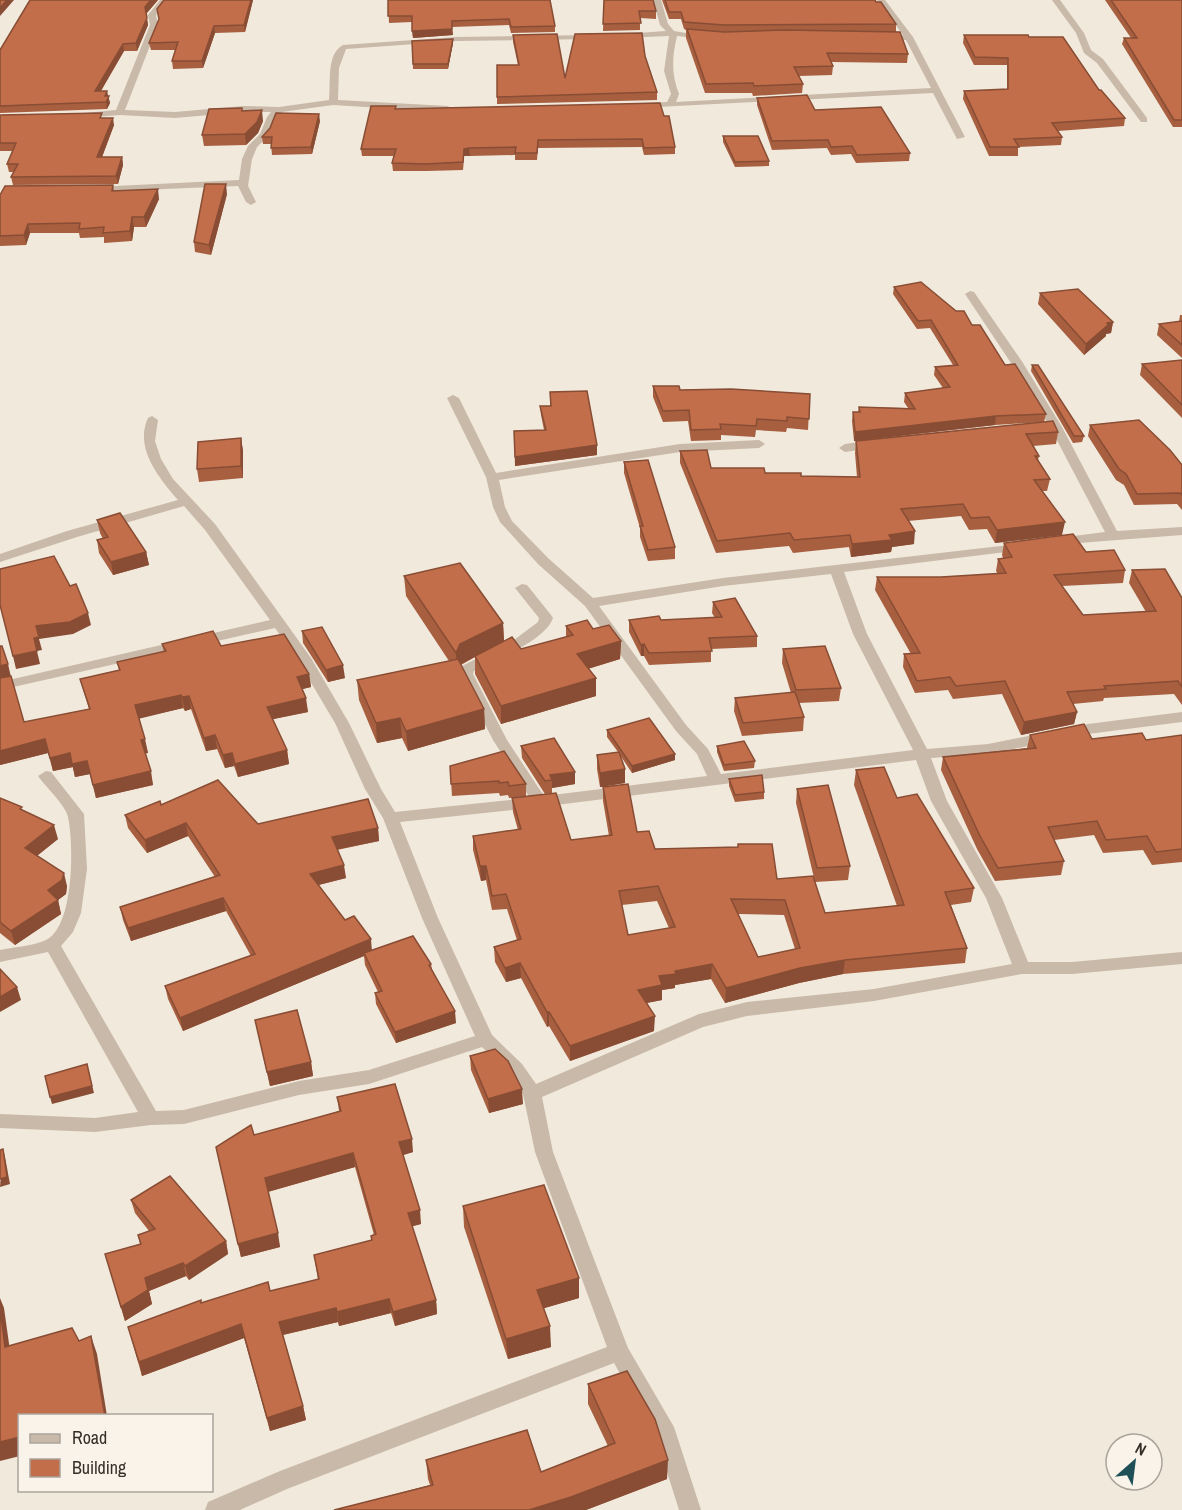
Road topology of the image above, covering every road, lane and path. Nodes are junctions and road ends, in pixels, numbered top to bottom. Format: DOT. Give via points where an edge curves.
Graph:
graph roads {
  1 [pos="164,0"];
  2 [pos="657,0"];
  3 [pos="881,0"];
  4 [pos="1056,0"];
  5 [pos="673,34"];
  6 [pos="607,36"];
  7 [pos="619,36"];
  8 [pos="714,37"];
  9 [pos="909,37"];
  10 [pos="874,38"];
  11 [pos="937,90"];
  12 [pos="333,102"];
  13 [pos="670,105"];
  14 [pos="626,107"];
  15 [pos="279,110"];
  16 [pos="454,110"];
  17 [pos="120,112"];
  18 [pos="78,116"];
  19 [pos="1144,120"];
  20 [pos="960,137"];
  21 [pos="244,183"];
  22 [pos="85,190"];
  23 [pos="251,202"];
  24 [pos="970,294"];
  25 [pos="453,398"];
  26 [pos="152,420"];
  27 [pos="887,442"];
  28 [pos="759,444"];
  29 [pos="844,448"];
  30 [pos="492,477"];
  31 [pos="184,502"];
  32 [pos="1182,531"];
  33 [pos="1113,535"];
  34 [pos="0,558"];
  35 [pos="836,569"];
  36 [pos="522,588"];
  37 [pos="590,603"];
  38 [pos="277,623"];
  39 [pos="0,686"];
  40 [pos="1182,717"];
  41 [pos="922,754"];
  42 [pos="46,776"];
  43 [pos="716,779"];
  44 [pos="540,802"];
  45 [pos="391,818"];
  46 [pos="52,945"];
  47 [pos="0,956"];
  48 [pos="1182,958"];
  49 [pos="1022,968"];
  50 [pos="485,1039"];
  51 [pos="532,1093"];
  52 [pos="151,1118"];
  53 [pos="0,1121"];
  54 [pos="619,1352"];
  55 [pos="216,1510"];
  56 [pos="690,1510"];
  1 -- 17 [label="street" via="152,15 154,25"];
  2 -- 5 [label="street" via="660,16"];
  3 -- 9 [label="street"];
  4 -- 19 [label="street" via="1080,33 1087,51 1100,61"];
  5 -- 7 [label="street"];
  5 -- 8 [label="street"];
  5 -- 13 [label="street" via="667,77 675,94"];
  6 -- 12 [label="street" via="456,39 343,47 335,60"];
  9 -- 10 [label="street"];
  9 -- 11 [label="street"];
  11 -- 13 [label="street"];
  11 -- 20 [label="street"];
  12 -- 15 [label="street"];
  12 -- 16 [label="street"];
  13 -- 14 [label="street"];
  15 -- 17 [label="street" via="174,115"];
  15 -- 21 [label="street" via="253,146"];
  17 -- 18 [label="street"];
  21 -- 22 [label="street"];
  21 -- 23 [label="street"];
  24 -- 33 [label="street" via="1017,363"];
  25 -- 30 [label="street"];
  26 -- 31 [label="street" via="149,441 155,459"];
  27 -- 29 [label="street"];
  28 -- 30 [label="street" via="680,448"];
  30 -- 37 [label="street" via="506,522"];
  31 -- 34 [label="street"];
  31 -- 38 [label="street" via="210,527"];
  32 -- 33 [label="street"];
  33 -- 35 [label="street"];
  35 -- 37 [label="street"];
  35 -- 41 [label="street" via="860,634"];
  36 -- 44 [label="street" via="546,618 544,624 519,643 474,664 466,674 500,740"];
  37 -- 43 [label="street" via="681,728 704,752"];
  38 -- 39 [label="street"];
  38 -- 45 [label="street" via="304,658"];
  40 -- 41 [label="street" via="1088,729 988,749"];
  41 -- 43 [label="street"];
  41 -- 49 [label="street" via="939,801 994,898"];
  42 -- 46 [label="street" via="76,814 79,844 73,914"];
  43 -- 44 [label="street"];
  44 -- 45 [label="street"];
  45 -- 50 [label="street" via="430,918"];
  46 -- 47 [label="street"];
  46 -- 52 [label="street"];
  48 -- 49 [label="street" via="1072,968"];
  49 -- 51 [label="street" via="874,995 747,1009 699,1021"];
  50 -- 51 [label="street" via="516,1069"];
  50 -- 52 [label="street" via="369,1077 298,1088 184,1117"];
  51 -- 54 [label="street" via="544,1152"];
  52 -- 53 [label="street" via="95,1125"];
  54 -- 55 [label="street" via="280,1481"];
  54 -- 56 [label="street" via="666,1434"];
}
